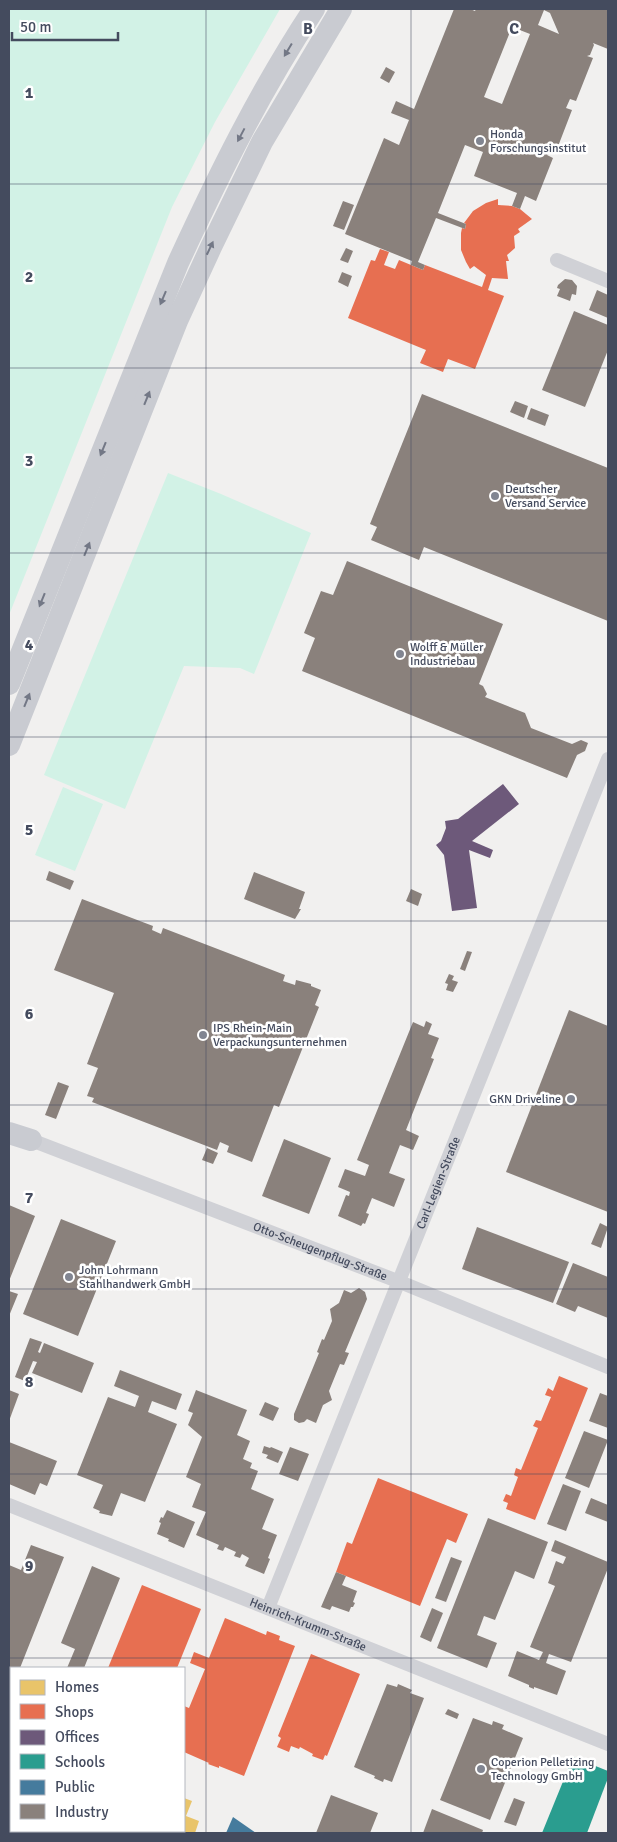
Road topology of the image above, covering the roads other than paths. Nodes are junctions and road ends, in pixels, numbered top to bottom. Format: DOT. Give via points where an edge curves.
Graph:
graph roads {
  1 [pos="314,9"];
  2 [pos="341,9"];
  3 [pos="557,260"];
  4 [pos="608,281"];
  5 [pos="9,684"];
  6 [pos="9,745"];
  7 [pos="608,759"];
  8 [pos="9,1133"];
  9 [pos="31,1140"];
  10 [pos="400,1282"];
  11 [pos="608,1367"];
  12 [pos="9,1505"];
  13 [pos="268,1608"];
  14 [pos="608,1744"];
  1 -- 5 [label="main road, one-way" via="263,92 178,263"];
  6 -- 2 [label="main road, one-way" via="177,321 262,142"];
  3 -- 4 [label="street"];
  7 -- 10 [label="street, Carl-Legien-Straße"];
  8 -- 9 [label="main road"];
  9 -- 10 [label="street, Otto-Scheugenpflug-Straße"];
  10 -- 11 [label="street, Otto-Scheugenpflug-Straße"];
  10 -- 13 [label="street, Carl-Legien-Straße"];
  12 -- 13 [label="street, Heinrich-Krumm-Straße"];
  13 -- 14 [label="street, Heinrich-Krumm-Straße"];
}
